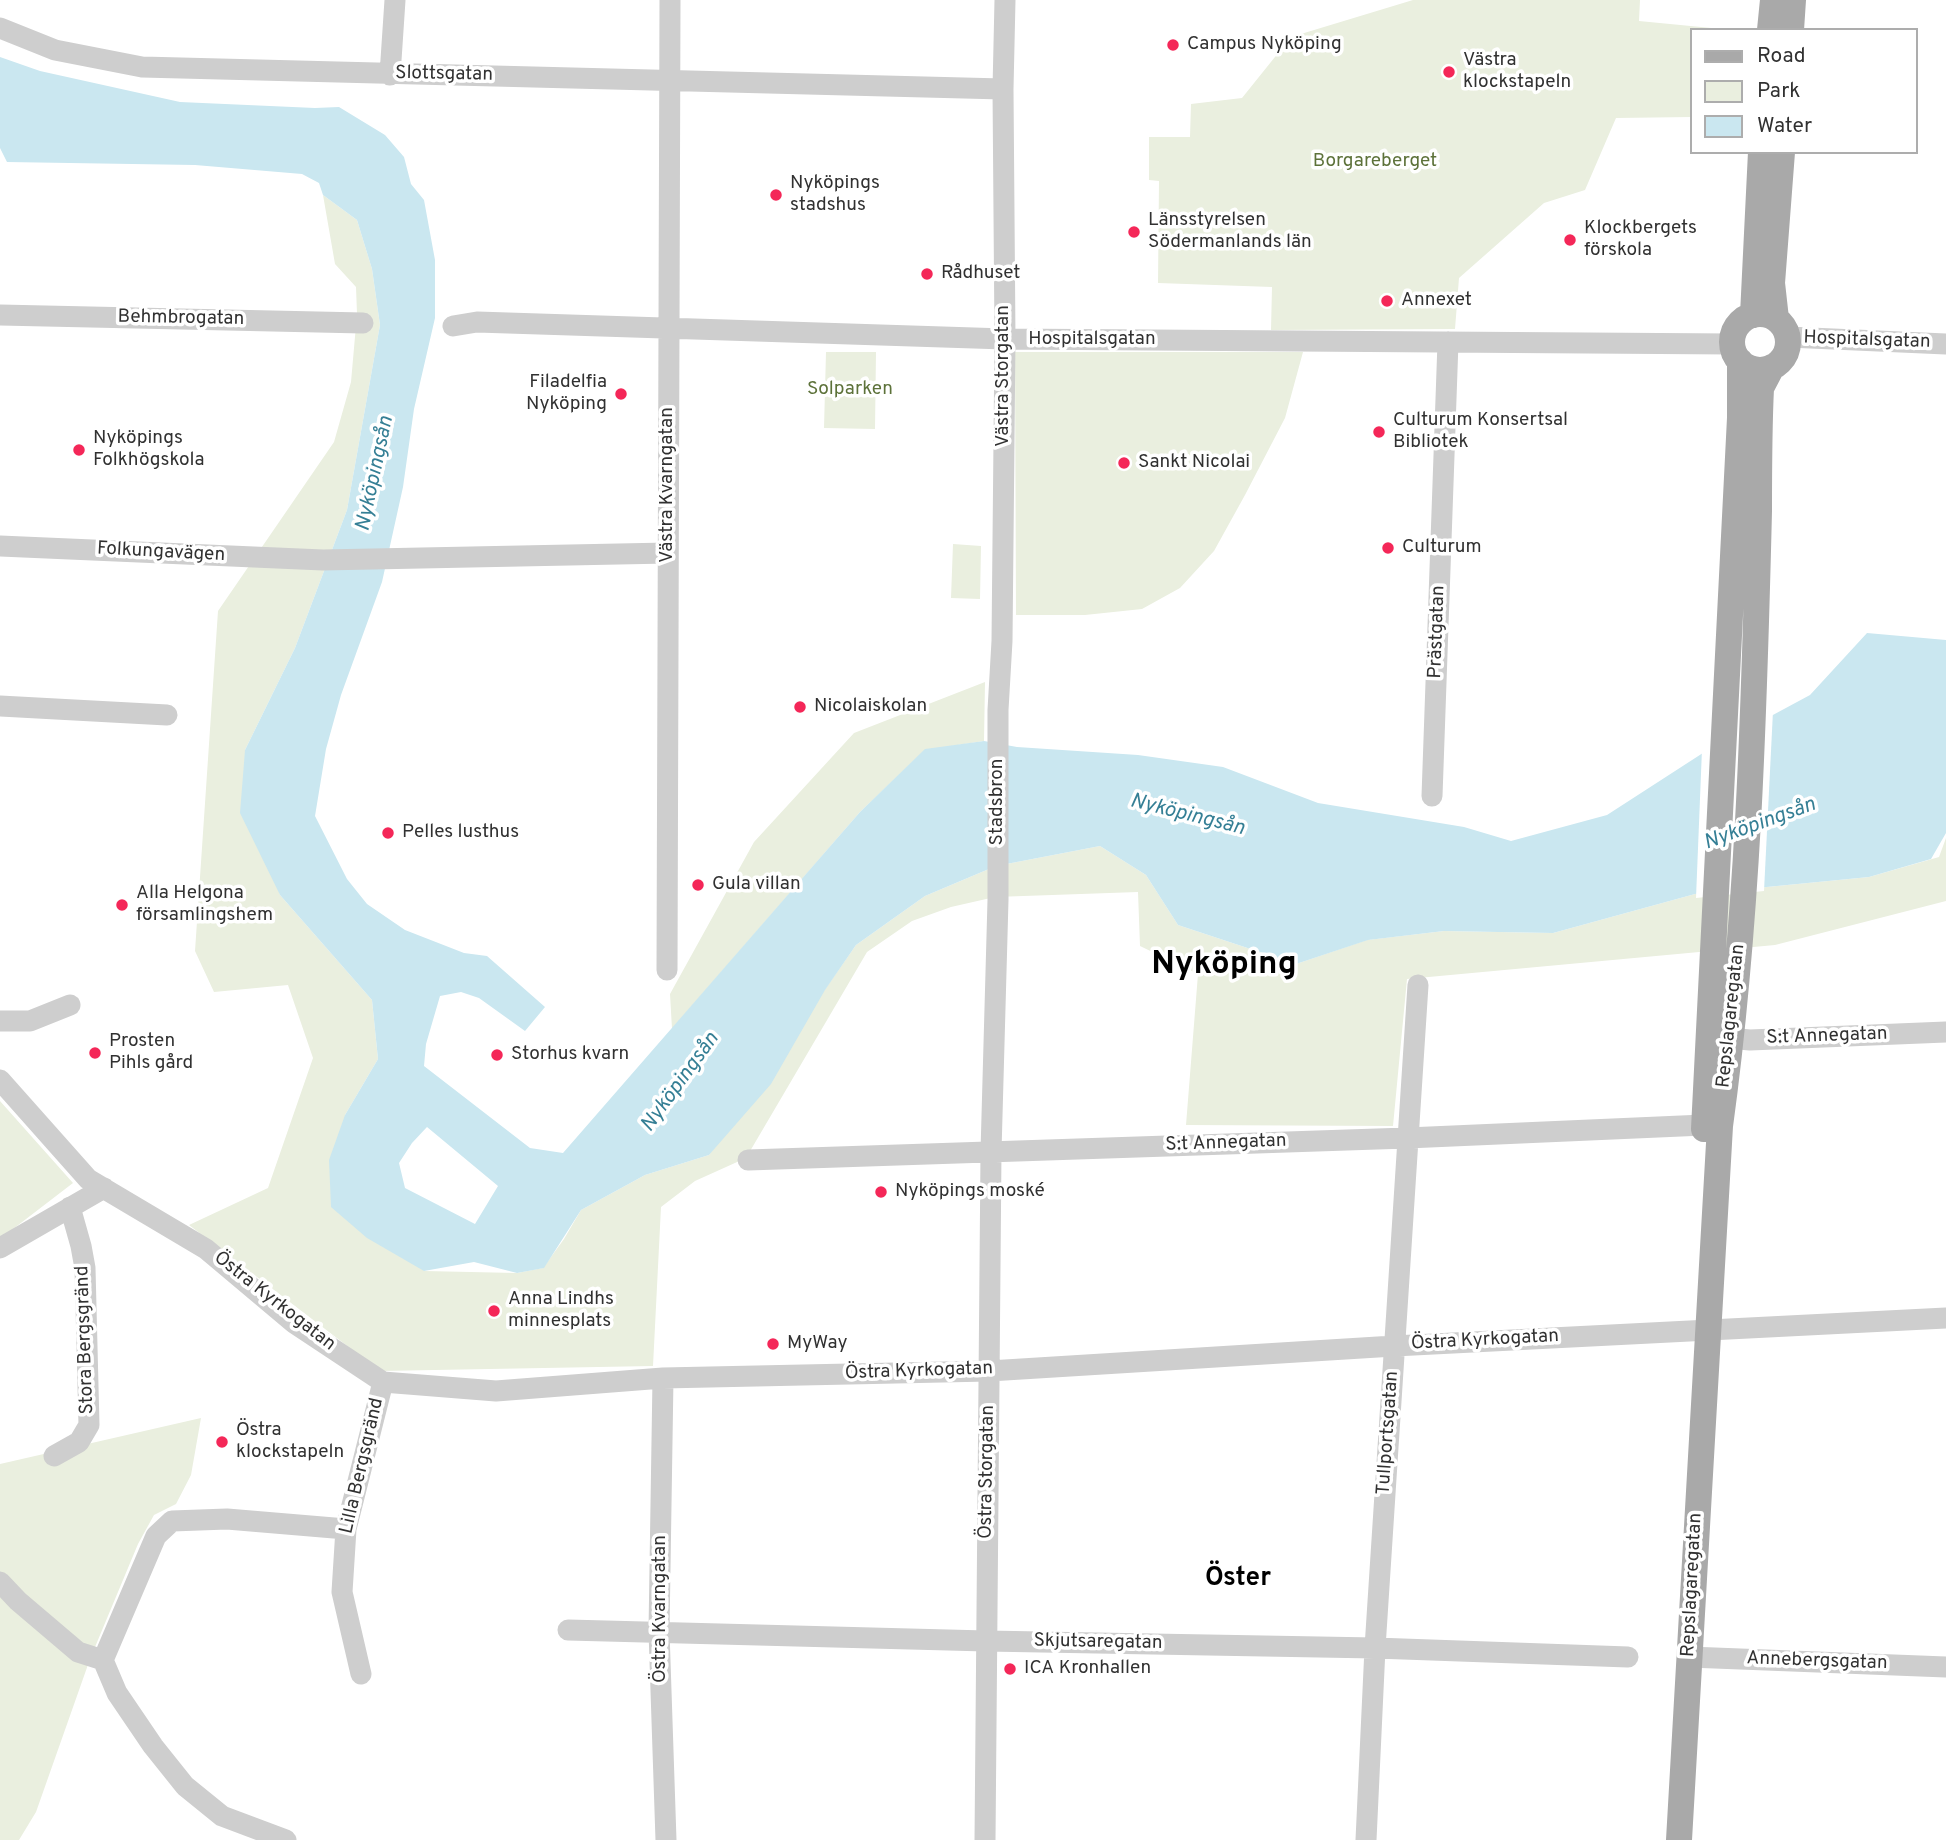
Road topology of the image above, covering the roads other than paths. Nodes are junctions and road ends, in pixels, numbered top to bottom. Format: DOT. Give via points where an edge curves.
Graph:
graph roads {
  1 [pos="395,0"];
  2 [pos="670,0"];
  3 [pos="1005,0"];
  4 [pos="1773,0"];
  5 [pos="1793,0"];
  6 [pos="0,28"];
  7 [pos="1770,28"];
  8 [pos="1791,28"];
  9 [pos="390,75"];
  10 [pos="670,79"];
  11 [pos="1003,89"];
  12 [pos="1761,154"];
  13 [pos="1782,154"];
  14 [pos="0,315"];
  15 [pos="363,323"];
  16 [pos="1772,323"];
  17 [pos="453,326"];
  18 [pos="669,330"];
  19 [pos="1005,340"];
  20 [pos="1448,342"];
  21 [pos="1946,344"];
  22 [pos="1736,353"];
  23 [pos="1772,367"];
  24 [pos="0,546"];
  25 [pos="668,553"];
  26 [pos="0,706"];
  27 [pos="998,710"];
  28 [pos="167,715"];
  29 [pos="1432,796"];
  30 [pos="998,894"];
  31 [pos="667,970"];
  32 [pos="1418,985"];
  33 [pos="70,1005"];
  34 [pos="0,1021"];
  35 [pos="1946,1032"];
  36 [pos="1720,1037"];
  37 [pos="0,1080"];
  38 [pos="1704,1125"];
  39 [pos="1407,1138"];
  40 [pos="990,1152"];
  41 [pos="748,1160"];
  42 [pos="104,1188"];
  43 [pos="70,1207"];
  44 [pos="0,1248"];
  45 [pos="1946,1318"];
  46 [pos="1707,1329"];
  47 [pos="1394,1346"];
  48 [pos="989,1371"];
  49 [pos="663,1378"];
  50 [pos="383,1382"];
  51 [pos="54,1456"];
  52 [pos="346,1530"];
  53 [pos="0,1582"];
  54 [pos="568,1630"];
  55 [pos="659,1631"];
  56 [pos="986,1642"];
  57 [pos="1375,1648"];
  58 [pos="1628,1657"];
  59 [pos="1689,1657"];
  60 [pos="103,1660"];
  61 [pos="1946,1667"];
  62 [pos="361,1674"];
  63 [pos="286,1840"];
  64 [pos="666,1840"];
  65 [pos="985,1840"];
  66 [pos="1366,1840"];
  67 [pos="1679,1840"];
  1 -- 9 [label="street"];
  2 -- 10 [label="street, Västra Kvarngatan"];
  3 -- 11 [label="street, Västra Storgatan"];
  4 -- 7 [label="main road"];
  5 -- 8 [label="main road"];
  6 -- 9 [label="street, Slottsgatan" via="55,50 142,67"];
  9 -- 10 [label="street, Slottsgatan"];
  10 -- 11 [label="street, Slottsgatan"];
  10 -- 18 [label="street, Västra Kvarngatan"];
  11 -- 19 [label="street, Västra Storgatan"];
  12 -- 16 [label="main road"];
  13 -- 16 [label="main road"];
  14 -- 15 [label="street, Behmbrogatan"];
  16 -- 21 [label="street, Hospitalsgatan"];
  16 -- 22 [label="main road" via="1744,318 1737,325"];
  16 -- 23 [label="main road" via="1788,346"];
  17 -- 18 [label="street, Hospitalsgatan"];
  18 -- 19 [label="street, Hospitalsgatan"];
  18 -- 25 [label="street, Västra Kvarngatan"];
  19 -- 20 [label="street, Hospitalsgatan"];
  19 -- 27 [label="street, Västra Storgatan"];
  20 -- 22 [label="street, Hospitalsgatan"];
  20 -- 29 [label="street, Prästgatan"];
  22 -- 23 [label="main road" via="1749,368"];
  22 -- 36 [label="main road, Repslagaregatan" via="1741,398 1714,914"];
  23 -- 36 [label="main road, Repslagaregatan" via="1761,388 1743,913"];
  24 -- 25 [label="street, Folkungavägen" via="323,559"];
  25 -- 31 [label="street, Västra Kvarngatan"];
  26 -- 28 [label="street"];
  27 -- 30 [label="street, Stadsbron"];
  30 -- 40 [label="street, Östra Storgatan"];
  32 -- 39 [label="street, Tullportsgatan"];
  33 -- 34 [label="street" via="30,1021"];
  35 -- 36 [label="street, S:t Annegatan" via="1750,1040"];
  36 -- 38 [label="main road, Repslagaregatan"];
  36 -- 46 [label="main road, Repslagaregatan" via="1720,1126"];
  37 -- 42 [label="street, Östra Kyrkogatan" via="89,1179"];
  38 -- 39 [label="street, S:t Annegatan"];
  38 -- 46 [label="main road, Repslagaregatan"];
  39 -- 40 [label="street, S:t Annegatan"];
  39 -- 47 [label="street, Tullportsgatan"];
  40 -- 41 [label="street, S:t Annegatan"];
  40 -- 48 [label="street, Östra Storgatan"];
  42 -- 43 [label="street"];
  42 -- 50 [label="street, Östra Kyrkogatan" via="206,1249 294,1323"];
  43 -- 44 [label="street"];
  43 -- 51 [label="street, Stora Bergsgränd" via="85,1268 89,1425 79,1442"];
  45 -- 46 [label="street, Östra Kyrkogatan"];
  46 -- 47 [label="street, Östra Kyrkogatan"];
  46 -- 59 [label="main road, Repslagaregatan"];
  47 -- 48 [label="street, Östra Kyrkogatan"];
  47 -- 57 [label="street, Tullportsgatan"];
  48 -- 49 [label="street, Östra Kyrkogatan"];
  48 -- 56 [label="street, Östra Storgatan"];
  49 -- 50 [label="street, Östra Kyrkogatan" via="496,1391"];
  49 -- 55 [label="street, Östra Kvarngatan"];
  50 -- 52 [label="street, Lilla Bergsgränd"];
  52 -- 60 [label="street" via="227,1519 172,1521 156,1536"];
  52 -- 62 [label="street, Lilla Bergsgränd" via="342,1592"];
  53 -- 60 [label="street" via="78,1652"];
  54 -- 55 [label="street, Skjutsaregatan"];
  55 -- 56 [label="street, Skjutsaregatan"];
  55 -- 64 [label="street, Östra Kvarngatan"];
  56 -- 57 [label="street, Skjutsaregatan"];
  56 -- 65 [label="street, Östra Storgatan"];
  57 -- 58 [label="street, Skjutsaregatan"];
  57 -- 66 [label="street, Tullportsgatan"];
  59 -- 61 [label="street, Annebergsgatan"];
  59 -- 67 [label="main road, Repslagaregatan"];
  60 -- 63 [label="street" via="117,1693 185,1786 222,1816"];
}
